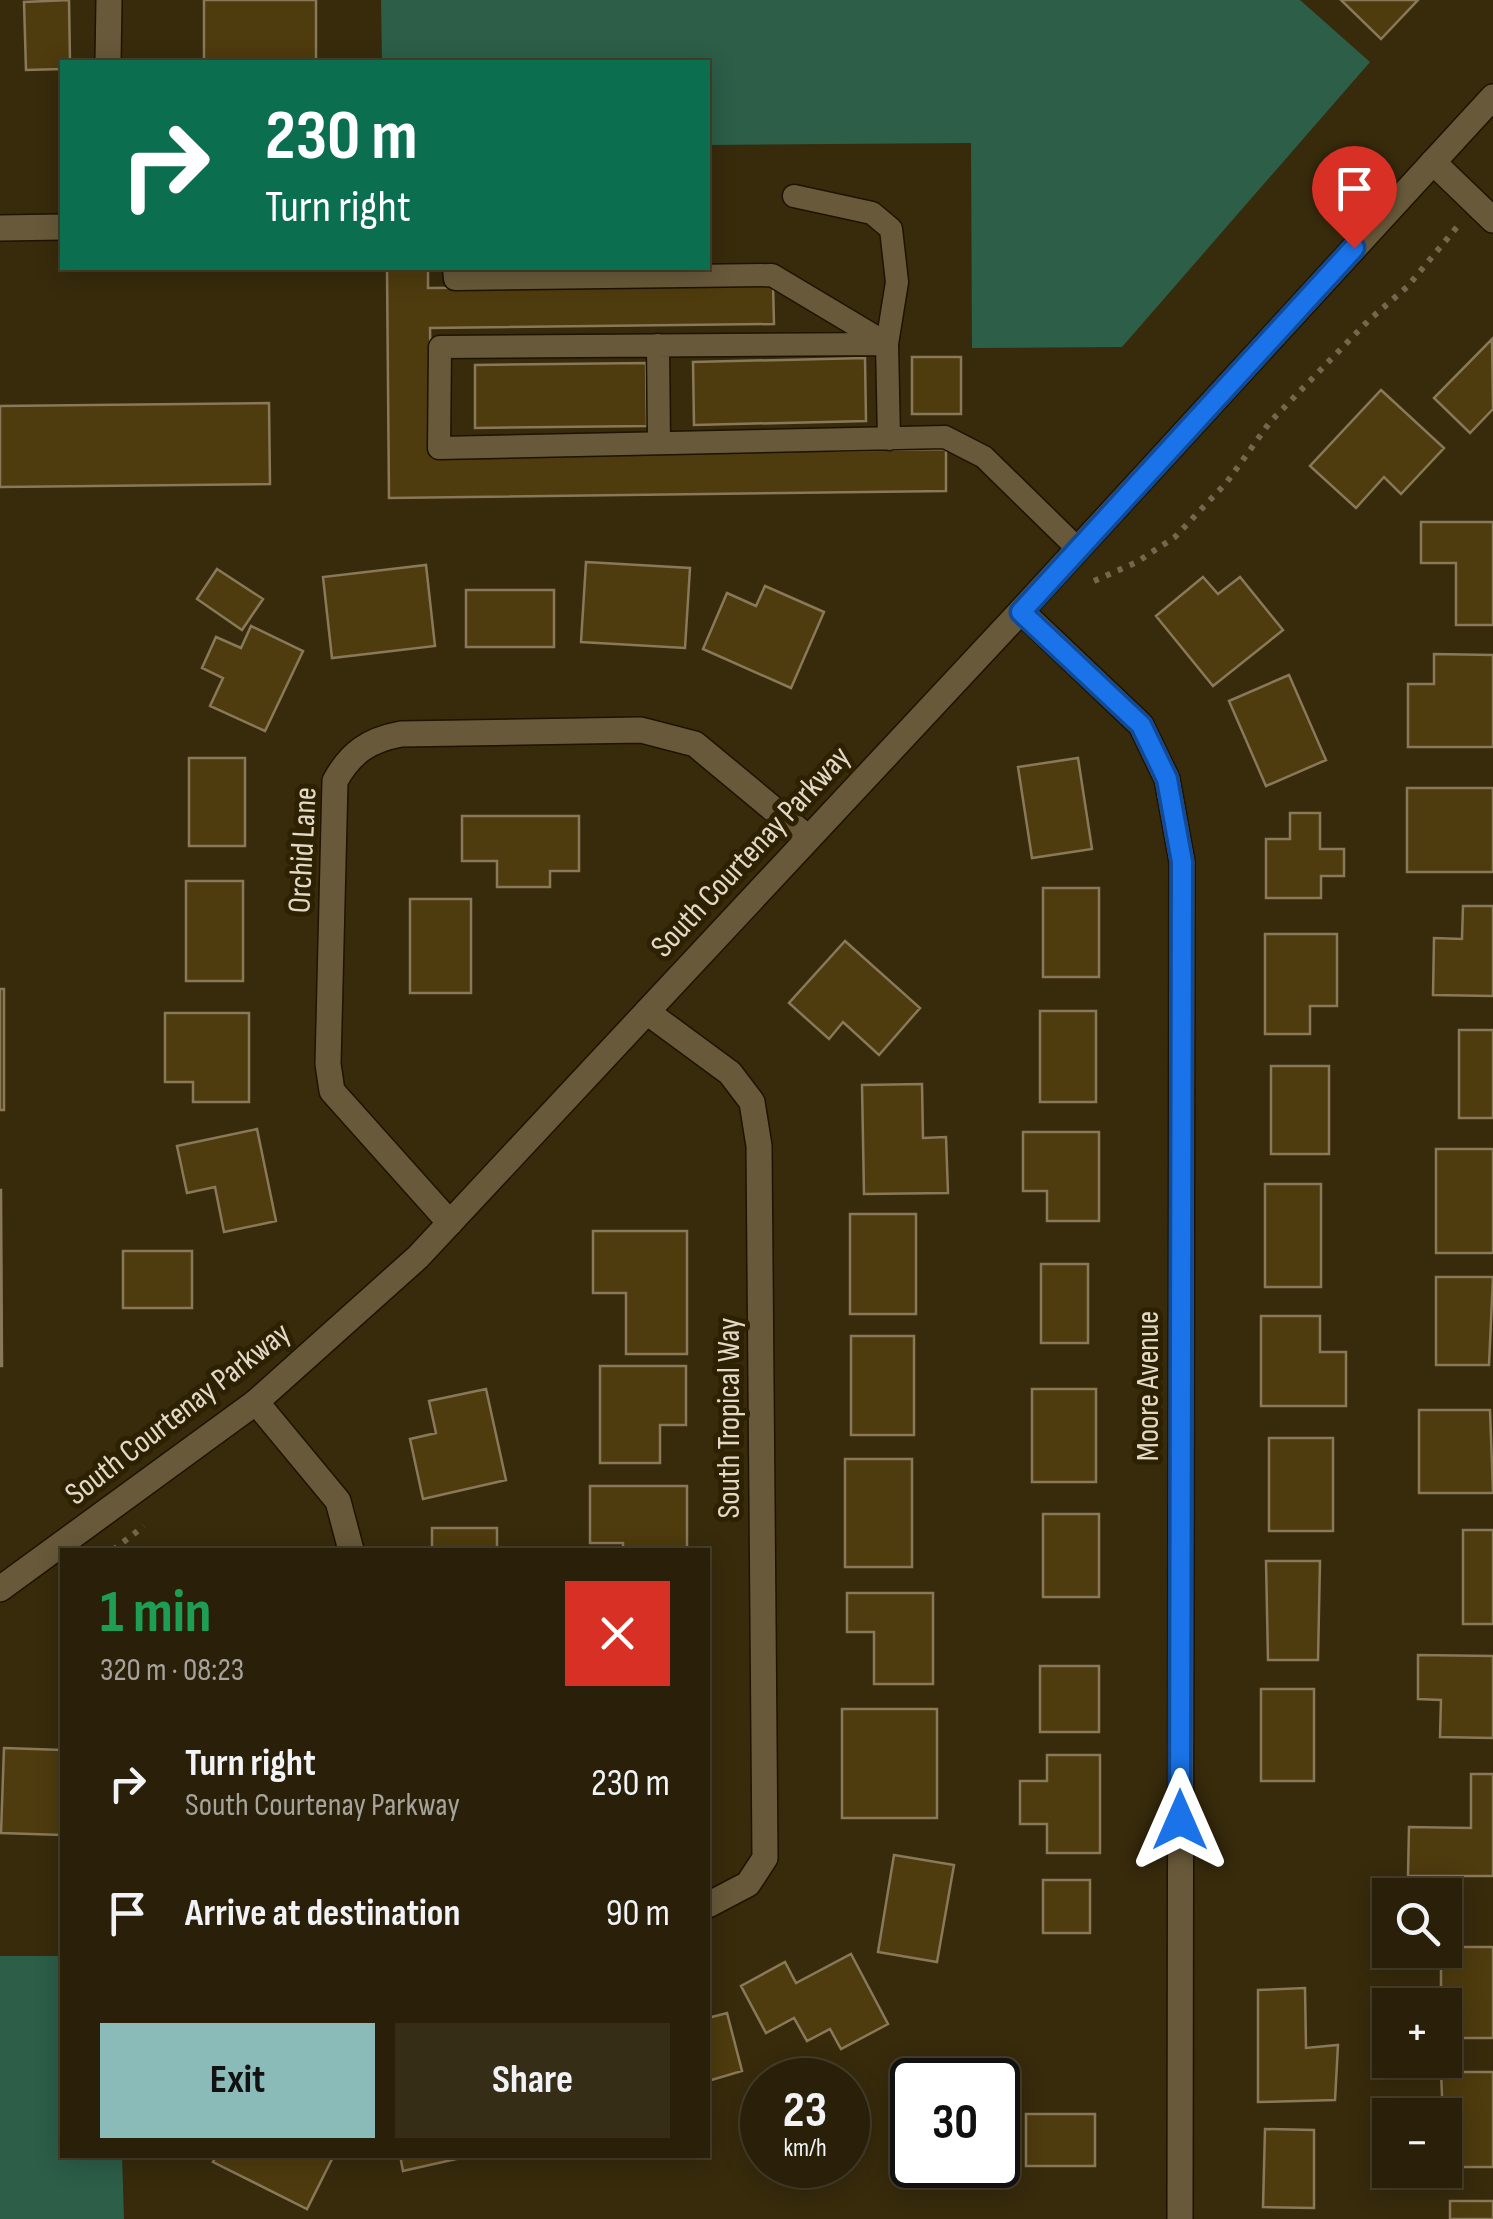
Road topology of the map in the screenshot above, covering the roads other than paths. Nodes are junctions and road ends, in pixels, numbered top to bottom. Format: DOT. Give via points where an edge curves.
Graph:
graph roads {
  1 [pos="108,0"];
  2 [pos="108,60"];
  3 [pos="1493,97"];
  4 [pos="1433,162"];
  5 [pos="794,196"];
  6 [pos="1493,220"];
  7 [pos="60,227"];
  8 [pos="0,228"];
  9 [pos="454,270"];
  10 [pos="887,344"];
  11 [pos="658,345"];
  12 [pos="889,439"];
  13 [pos="659,444"];
  14 [pos="1078,550"];
  15 [pos="1021,612"];
  16 [pos="807,837"];
  17 [pos="647,1012"];
  18 [pos="450,1223"];
  19 [pos="256,1402"];
  20 [pos="350,1548"];
  21 [pos="0,1589"];
  22 [pos="710,1904"];
  23 [pos="1180,2219"];
  1 -- 2 [label="street"];
  3 -- 4 [label="street, South Courtenay Parkway"];
  4 -- 6 [label="street"];
  4 -- 14 [label="street, South Courtenay Parkway"];
  5 -- 10 [label="lane" via="872,213 891,229 897,282"];
  7 -- 8 [label="street"];
  9 -- 10 [label="lane" via="454,279 772,276"];
  10 -- 11 [label="lane"];
  10 -- 12 [label="lane"];
  11 -- 13 [label="lane"];
  11 -- 13 [label="lane" via="440,346 439,448"];
  12 -- 13 [label="lane"];
  12 -- 14 [label="lane" via="944,437 984,457"];
  14 -- 15 [label="street, South Courtenay Parkway"];
  15 -- 16 [label="street, South Courtenay Parkway"];
  15 -- 23 [label="street, Moore Avenue" via="1141,725 1167,779 1182,862"];
  16 -- 17 [label="street, South Courtenay Parkway"];
  16 -- 18 [label="street, Orchid Lane" via="695,744 642,730 401,734 379,738 346,761 336,781 332,1091"];
  17 -- 18 [label="street, South Courtenay Parkway"];
  17 -- 22 [label="street, South Tropical Way" via="730,1073 752,1102 760,1146 765,1858 748,1884"];
  18 -- 19 [label="street, South Courtenay Parkway"];
  19 -- 20 [label="street" via="338,1501"];
  19 -- 21 [label="street, South Courtenay Parkway"];
}
